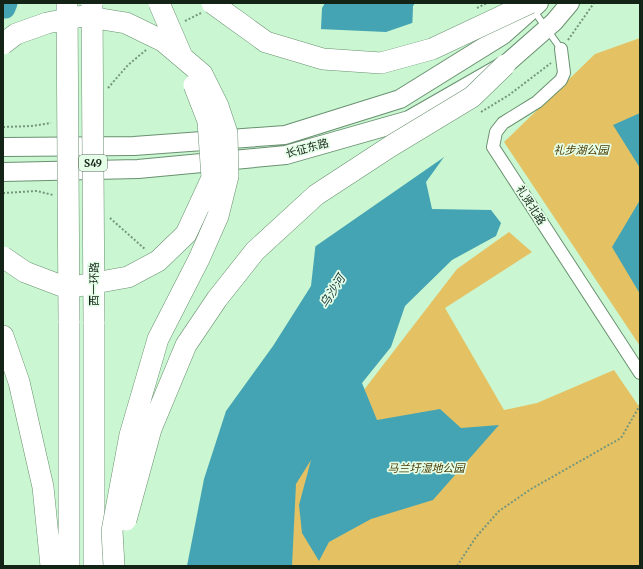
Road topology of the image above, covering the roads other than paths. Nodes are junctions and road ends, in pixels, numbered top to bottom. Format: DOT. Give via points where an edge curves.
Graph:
graph roads {
  1 [pos="66,3"];
  2 [pos="92,3"];
  3 [pos="159,3"];
  4 [pos="570,3"];
  5 [pos="532,5"];
  6 [pos="209,7"];
  7 [pos="546,28"];
  8 [pos="3,44"];
  9 [pos="561,49"];
  10 [pos="505,65"];
  11 [pos="3,148"];
  12 [pos="3,172"];
  13 [pos="3,257"];
  14 [pos="3,336"];
  15 [pos="640,372"];
  16 [pos="51,566"];
  17 [pos="69,566"];
  18 [pos="94,566"];
  19 [pos="114,566"];
  20 [pos="118,566"];
  1 -- 17 [label="highway, S49, bridge"];
  2 -- 18 [label="highway, 西一环路 / S49, bridge"];
  3 -- 13 [label="highway, bridge" via="208,121 212,178 186,234 158,261 128,277 67,288 25,272"];
  4 -- 7 [label="main road, 长征东路"];
  5 -- 6 [label="highway, bridge" via="432,49 381,62 323,59 266,42"];
  5 -- 7 [label="lane"];
  5 -- 11 [label="main road, 长征东路" via="503,35 400,99 286,135 134,146"];
  7 -- 9 [label="lane"];
  7 -- 10 [label="main road, 长征东路"];
  8 -- 19 [label="highway, bridge" via="16,34 47,23 83,16 126,23 163,41 202,74 218,106 227,133 228,176 218,216 158,339 130,435 112,531"];
  9 -- 15 [label="street, 礼贤北路" via="564,73 561,80 537,102 502,123 496,132 493,147"];
  10 -- 12 [label="main road, 长征东路, bridge" via="408,120 286,155 138,169"];
  10 -- 20 [label="highway, bridge" via="472,97 316,195 255,251 217,299 186,345 151,430 124,527"];
  14 -- 16 [label="highway" via="19,382 43,486"];
}
